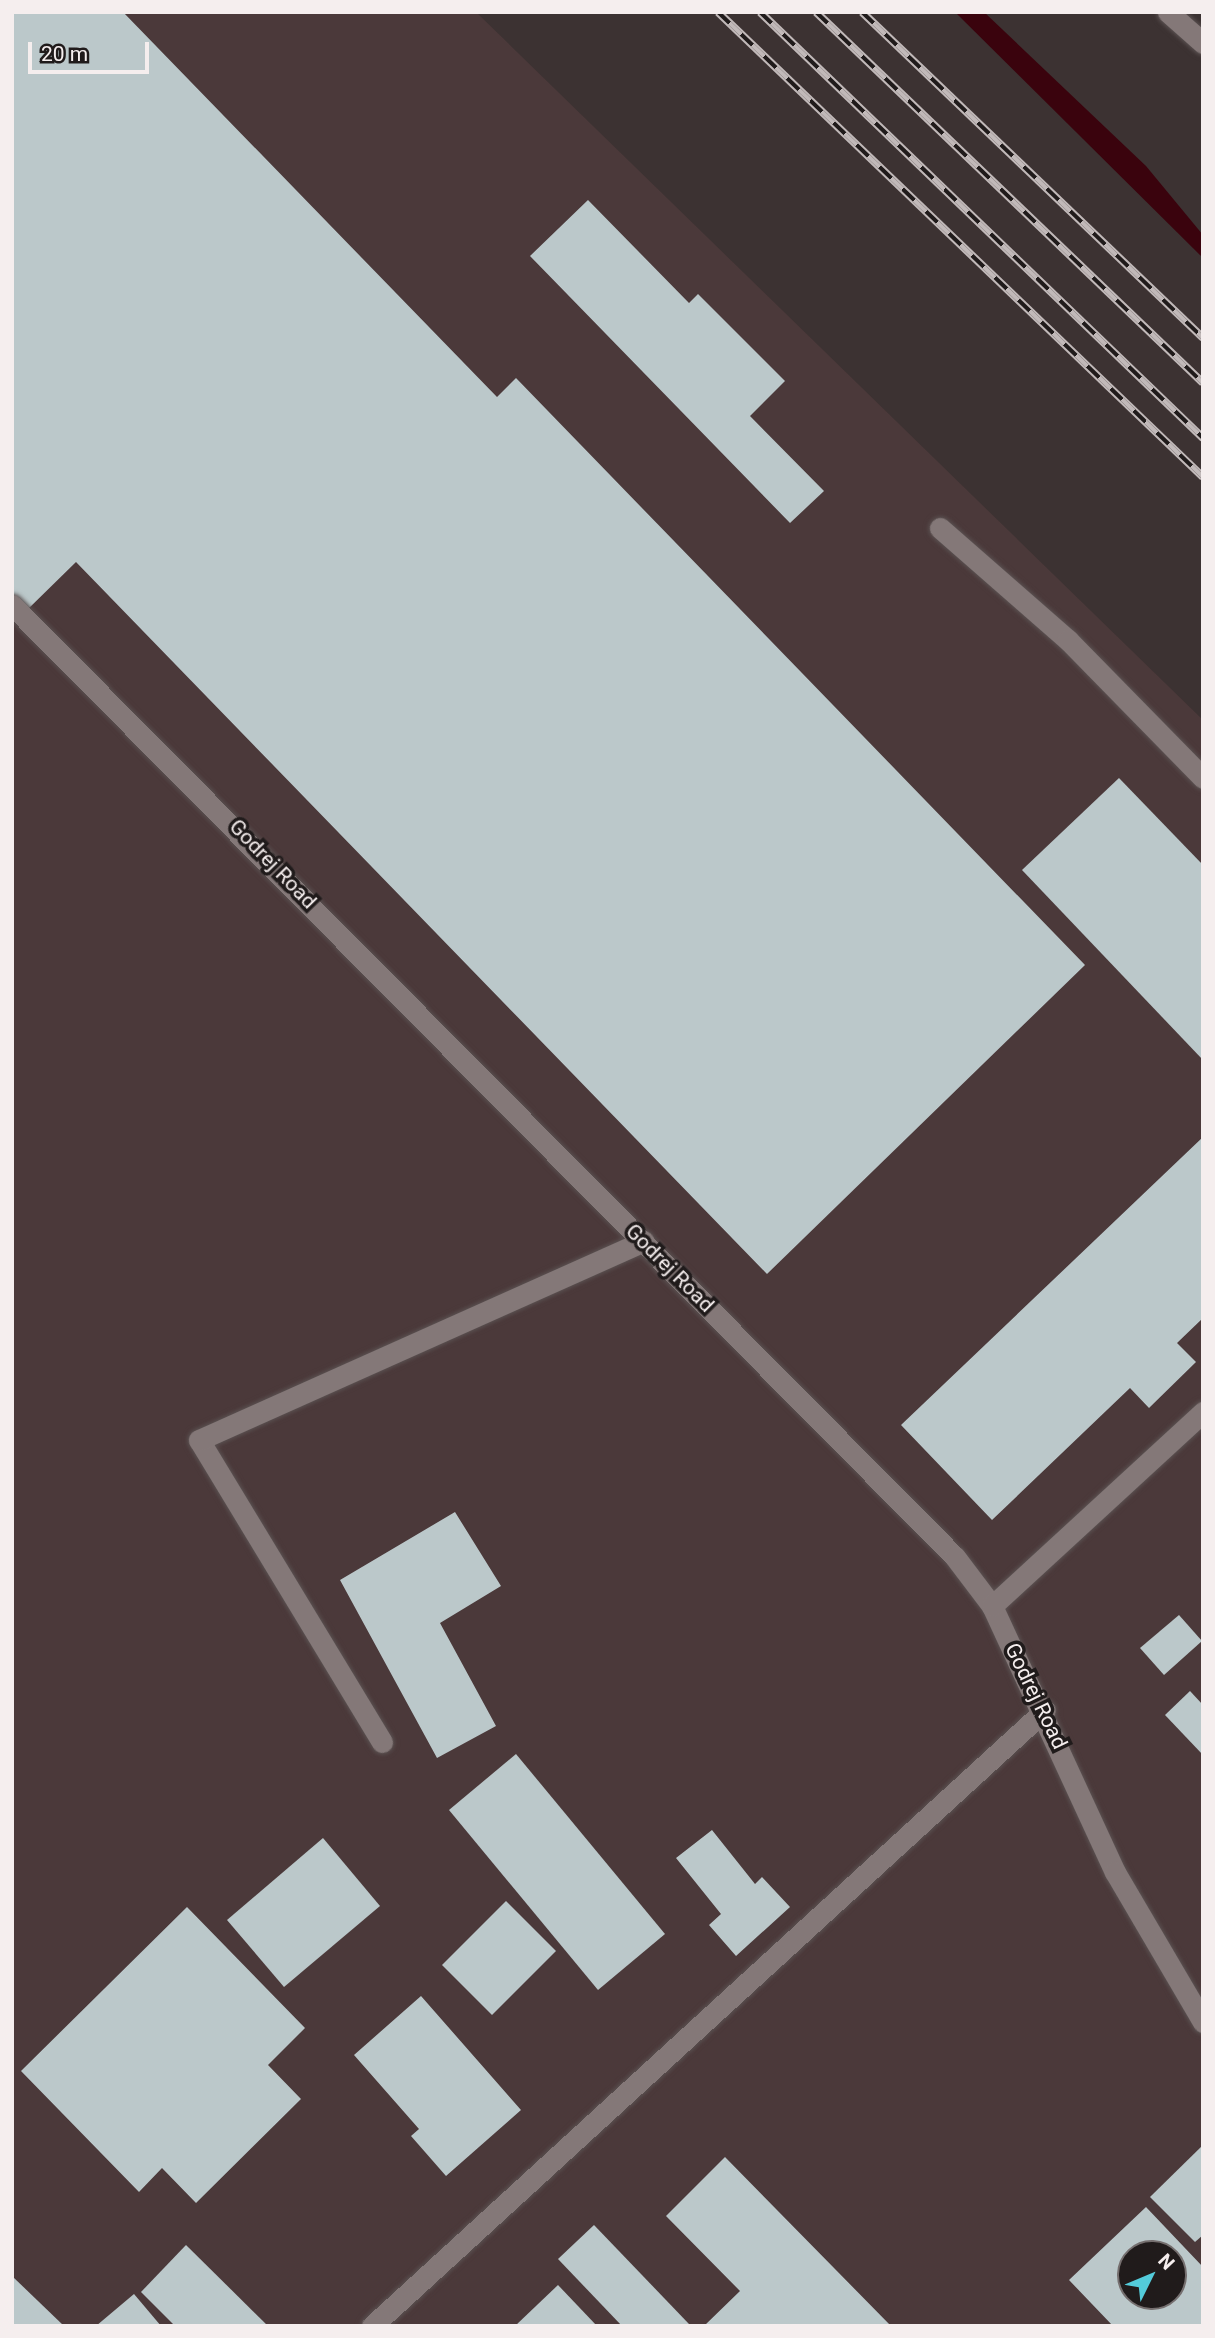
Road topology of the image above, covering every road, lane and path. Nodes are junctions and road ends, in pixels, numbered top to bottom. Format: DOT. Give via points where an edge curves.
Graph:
graph roads {
  1 [pos="1170,13"];
  2 [pos="1203,43"];
  3 [pos="940,528"];
  4 [pos="12,605"];
  5 [pos="1203,778"];
  6 [pos="643,1241"];
  7 [pos="1203,1412"];
  8 [pos="992,1606"];
  9 [pos="1045,1710"];
  10 [pos="382,1742"];
  11 [pos="1203,2022"];
  12 [pos="372,2326"];
  1 -- 2 [label="street"];
  3 -- 5 [label="street" via="1068,640"];
  4 -- 6 [label="street, Godrej Road"];
  6 -- 8 [label="street, Godrej Road" via="955,1557"];
  6 -- 10 [label="street" via="199,1440"];
  7 -- 8 [label="street"];
  8 -- 9 [label="street, Godrej Road"];
  9 -- 11 [label="street, Godrej Road" via="1115,1872"];
  9 -- 12 [label="street"];
}
